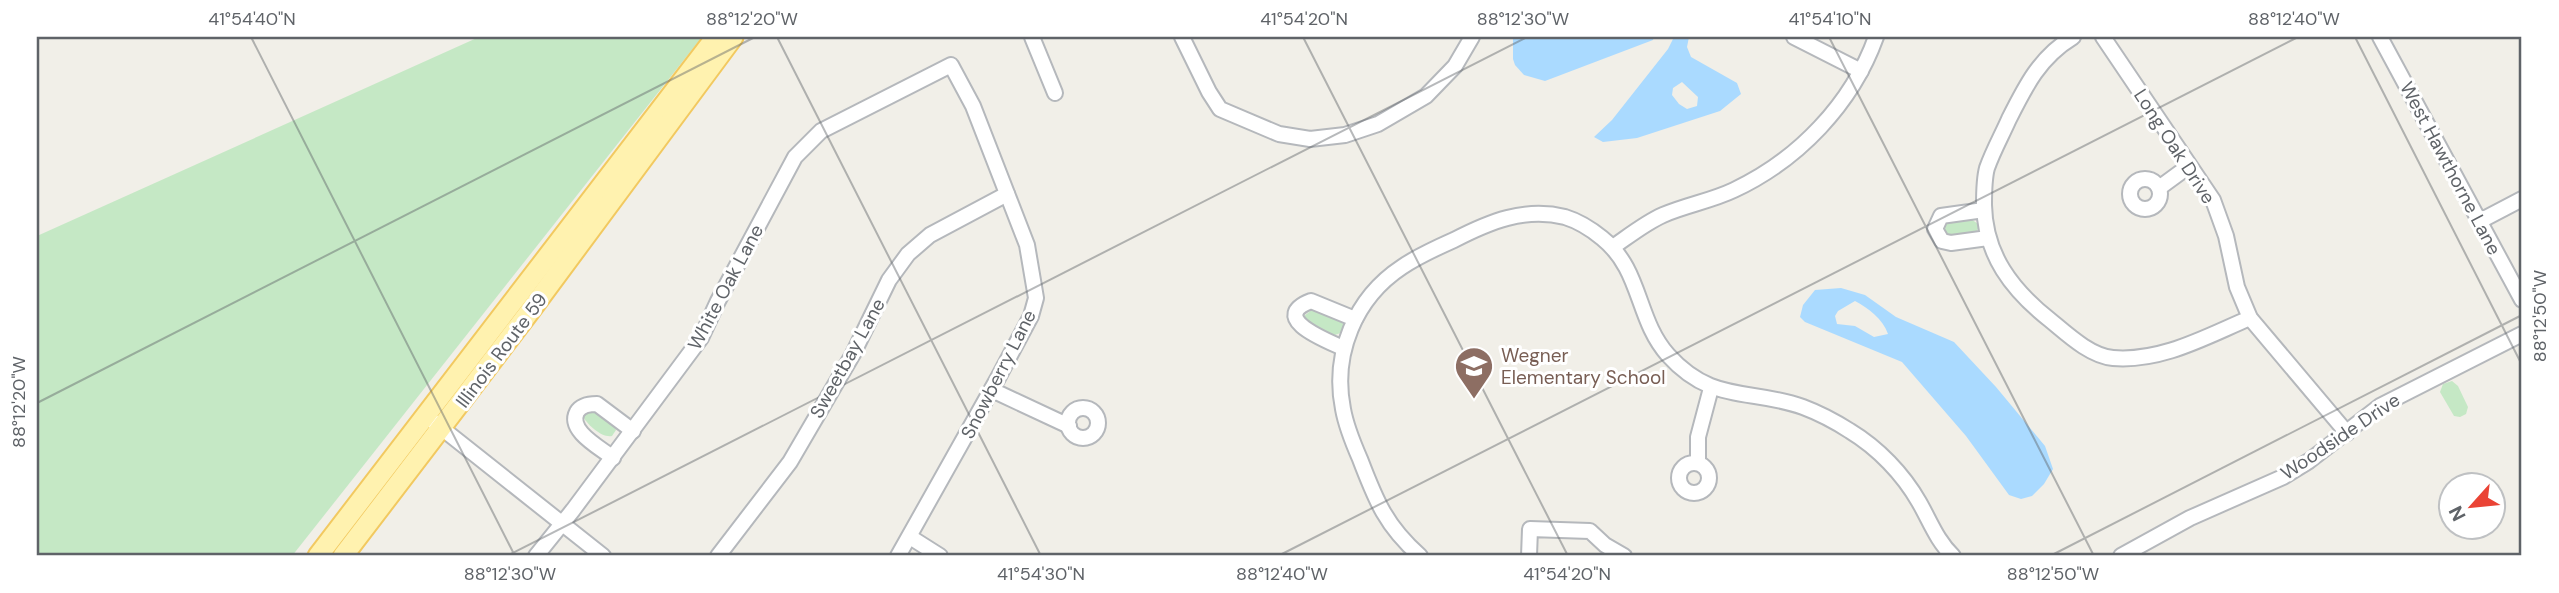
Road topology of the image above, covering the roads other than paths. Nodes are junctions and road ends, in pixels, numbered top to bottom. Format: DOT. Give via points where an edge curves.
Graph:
graph roads {
  1 [pos="716,37"];
  2 [pos="733,37"];
  3 [pos="1032,37"];
  4 [pos="1182,37"];
  5 [pos="1472,37"];
  6 [pos="1794,37"];
  7 [pos="1877,37"];
  8 [pos="2073,37"];
  9 [pos="2103,37"];
  10 [pos="2380,37"];
  11 [pos="951,65"];
  12 [pos="1861,71"];
  13 [pos="1055,93"];
  14 [pos="2189,166"];
  15 [pos="2159,188"];
  16 [pos="1007,194"];
  17 [pos="2522,199"];
  18 [pos="1984,210"];
  19 [pos="2480,221"];
  20 [pos="1988,238"];
  21 [pos="1614,247"];
  22 [pos="2522,300"];
  23 [pos="2250,318"];
  24 [pos="1355,319"];
  25 [pos="2522,334"];
  26 [pos="1343,348"];
  27 [pos="1710,388"];
  28 [pos="992,390"];
  29 [pos="426,415"];
  30 [pos="1069,426"];
  31 [pos="442,428"];
  32 [pos="633,431"];
  33 [pos="2347,433"];
  34 [pos="613,457"];
  35 [pos="1698,463"];
  36 [pos="562,524"];
  37 [pos="910,537"];
  38 [pos="318,556"];
  39 [pos="343,556"];
  40 [pos="536,556"];
  41 [pos="603,556"];
  42 [pos="718,556"];
  43 [pos="898,556"];
  44 [pos="940,556"];
  45 [pos="1420,556"];
  46 [pos="1529,556"];
  47 [pos="1624,556"];
  48 [pos="1953,556"];
  49 [pos="2121,556"];
  1 -- 29 [label="main road, Illinois Route 59"];
  2 -- 31 [label="main road, Illinois Route 59"];
  3 -- 13 [label="street"];
  4 -- 5 [label="street" via="1220,109 1279,134 1310,139 1345,135 1378,124 1426,96 1455,66"];
  6 -- 12 [label="street"];
  7 -- 12 [label="street"];
  8 -- 18 [label="street" via="2046,56 2029,79 1987,169"];
  9 -- 14 [label="street, Long Oak Drive"];
  10 -- 19 [label="street, West Hawthorne Lane"];
  11 -- 16 [label="street, Snowberry Lane" via="973,106"];
  11 -- 32 [label="street, White Oak Lane" via="821,131 795,157 701,338"];
  12 -- 21 [label="street" via="1829,118 1779,164 1734,190 1654,219"];
  14 -- 15 [label="street"];
  14 -- 23 [label="street, Long Oak Drive" via="2218,211 2236,287"];
  16 -- 28 [label="street, Snowberry Lane" via="1027,245 1036,298"];
  16 -- 42 [label="street, Sweetbay Lane" via="930,235 903,260 790,461"];
  17 -- 19 [label="street"];
  18 -- 20 [label="street"];
  18 -- 20 [label="street" via="1941,216 1935,229 1941,241 1951,243"];
  19 -- 22 [label="street, West Hawthorne Lane"];
  20 -- 23 [label="street" via="2000,267 2024,298 2070,336 2110,358 2167,352"];
  21 -- 24 [label="street" via="1565,218 1531,214 1493,220 1403,266 1380,285"];
  21 -- 27 [label="street" via="1631,274 1659,344"];
  23 -- 33 [label="street, Long Oak Drive"];
  24 -- 26 [label="street"];
  24 -- 26 [label="street" via="1311,301 1297,312 1297,323 1304,330"];
  25 -- 33 [label="street, Woodside Drive" via="2380,406"];
  26 -- 45 [label="street" via="1340,379 1349,431 1379,507 1399,537"];
  27 -- 35 [label="street" via="1698,437"];
  27 -- 48 [label="street" via="1802,407 1852,432 1901,476"];
  28 -- 30 [label="street"];
  28 -- 37 [label="street, Snowberry Lane"];
  29 -- 31 [label="street"];
  29 -- 38 [label="main road, Illinois Route 59"];
  31 -- 36 [label="street"];
  31 -- 39 [label="main road, Illinois Route 59"];
  32 -- 34 [label="street, White Oak Lane"];
  32 -- 34 [label="street" via="597,404 575,414 581,432"];
  33 -- 49 [label="street, Woodside Drive" via="2283,477 2180,523"];
  34 -- 36 [label="street, White Oak Lane"];
  36 -- 40 [label="street, White Oak Lane"];
  36 -- 41 [label="street"];
  37 -- 43 [label="street, Snowberry Lane"];
  37 -- 44 [label="street"];
  46 -- 47 [label="street" via="1530,529 1590,531"];
}
